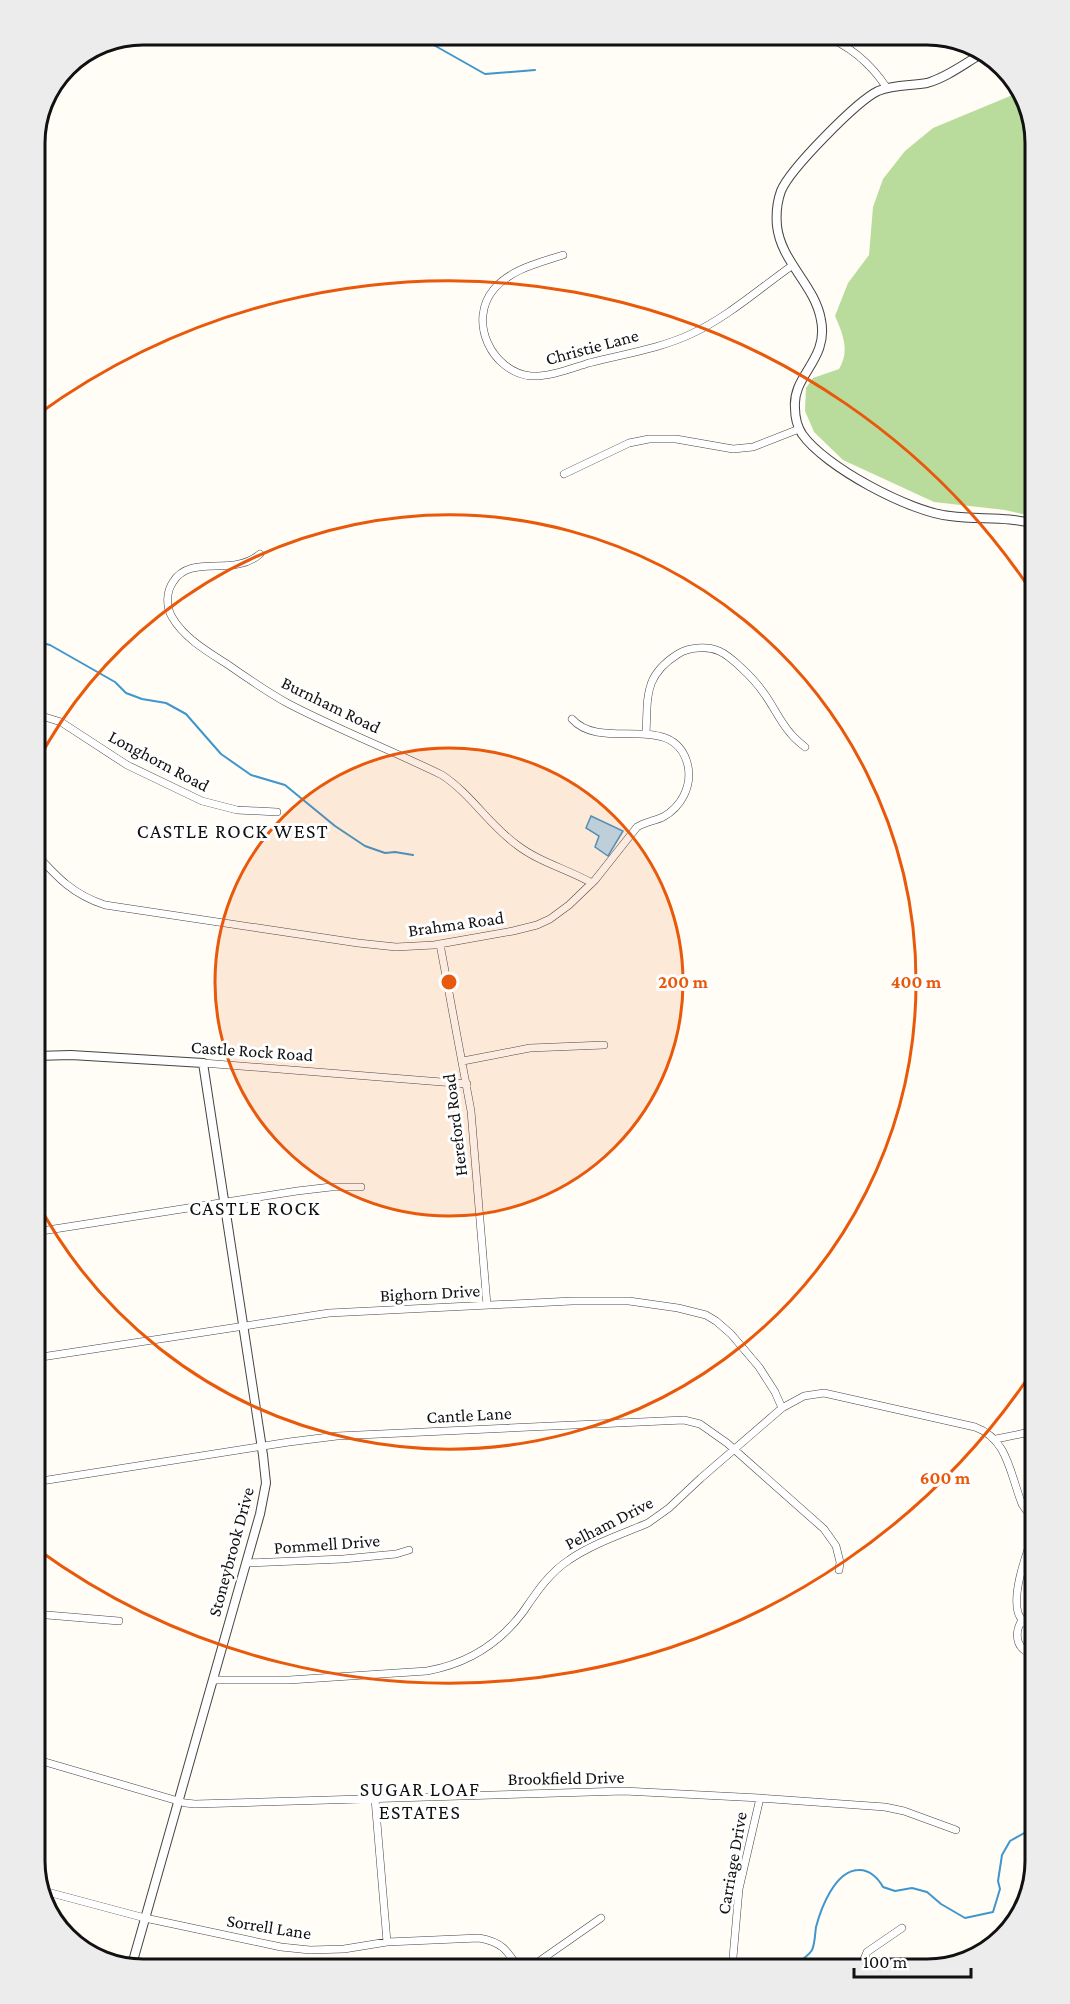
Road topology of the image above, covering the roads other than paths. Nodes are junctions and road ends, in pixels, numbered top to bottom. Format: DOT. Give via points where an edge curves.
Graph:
graph roads {
  1 [pos="844,45"];
  2 [pos="975,58"];
  3 [pos="887,88"];
  4 [pos="563,255"];
  5 [pos="793,265"];
  6 [pos="799,429"];
  7 [pos="564,474"];
  8 [pos="1025,522"];
  9 [pos="260,554"];
  10 [pos="45,717"];
  11 [pos="572,719"];
  12 [pos="646,734"];
  13 [pos="805,747"];
  14 [pos="277,812"];
  15 [pos="45,863"];
  16 [pos="592,883"];
  17 [pos="440,944"];
  18 [pos="604,1045"];
  19 [pos="45,1056"];
  20 [pos="463,1061"];
  21 [pos="203,1063"];
  22 [pos="467,1084"];
  23 [pos="361,1187"];
  24 [pos="224,1202"];
  25 [pos="45,1230"];
  26 [pos="487,1305"];
  27 [pos="244,1325"];
  28 [pos="45,1356"];
  29 [pos="782,1408"];
  30 [pos="1025,1433"];
  31 [pos="996,1439"];
  32 [pos="262,1446"];
  33 [pos="734,1449"];
  34 [pos="45,1480"];
  35 [pos="1025,1508"];
  36 [pos="409,1550"];
  37 [pos="1025,1561"];
  38 [pos="247,1563"];
  39 [pos="839,1570"];
  40 [pos="45,1615"];
  41 [pos="1022,1620"];
  42 [pos="119,1621"];
  43 [pos="1025,1622"];
  44 [pos="1025,1651"];
  45 [pos="213,1680"];
  46 [pos="45,1762"];
  47 [pos="760,1798"];
  48 [pos="375,1799"];
  49 [pos="178,1800"];
  50 [pos="956,1830"];
  51 [pos="50,1893"];
  52 [pos="145,1918"];
  53 [pos="601,1918"];
  54 [pos="902,1928"];
  55 [pos="387,1942"];
  56 [pos="134,1958"];
  57 [pos="512,1959"];
  58 [pos="542,1959"];
  59 [pos="733,1959"];
  60 [pos="864,1959"];
  1 -- 3 [label="street" via="872,68"];
  2 -- 3 [label="street" via="935,80"];
  3 -- 5 [label="street" via="860,104 786,181 778,202 777,226"];
  4 -- 5 [label="street, Christie Lane" via="511,274 494,289 485,305 483,326 491,350 504,364 523,374 541,376 690,334"];
  5 -- 6 [label="street" via="815,301 822,325 817,356 795,396"];
  6 -- 7 [label="street" via="743,449 662,438 636,441"];
  6 -- 8 [label="street" via="819,452 851,476 918,507 950,516"];
  9 -- 16 [label="street, Burnham Road" via="239,565 192,568 178,575 170,587 168,603 178,625 207,651 287,703 442,775 517,845"];
  10 -- 14 [label="street, Longhorn Road" via="61,722 128,765 202,801 237,810"];
  11 -- 12 [label="street, Brahma Road" via="587,730"];
  12 -- 13 [label="street" via="648,689 656,672 683,651 704,647 720,651 735,663 762,690 790,734"];
  12 -- 16 [label="street, Brahma Road" via="667,738 680,749 687,762 686,790 672,811 637,827"];
  15 -- 17 [label="street, Brahma Road" via="86,899 105,904 358,943"];
  16 -- 17 [label="street, Brahma Road" via="565,909 537,925"];
  17 -- 20 [label="street, Hereford Road"];
  18 -- 20 [label="street" via="530,1048"];
  19 -- 21 [label="street, Castle Rock Road"];
  20 -- 22 [label="street, Hereford Road"];
  21 -- 22 [label="street, Castle Rock Road"];
  21 -- 24 [label="street, Stoneybrook Drive"];
  22 -- 26 [label="street, Hereford Road"];
  23 -- 24 [label="street" via="331,1187"];
  24 -- 25 [label="street"];
  24 -- 27 [label="street, Stoneybrook Drive"];
  26 -- 27 [label="street, Bighorn Drive" via="329,1313"];
  26 -- 29 [label="street, Bighorn Drive" via="620,1301 678,1308 706,1316 726,1329 759,1367"];
  27 -- 28 [label="street, Bighorn Drive"];
  27 -- 32 [label="street, Stoneybrook Drive"];
  29 -- 31 [label="street, Pelham Drive" via="804,1396 824,1393 975,1427"];
  29 -- 33 [label="street, Pelham Drive"];
  30 -- 31 [label="street"];
  31 -- 35 [label="street"];
  32 -- 33 [label="street, Cantle Lane" via="337,1436 684,1420 700,1424"];
  32 -- 34 [label="street, Cantle Lane"];
  32 -- 38 [label="street, Stoneybrook Drive" via="265,1494"];
  33 -- 39 [label="street, Cantle Lane" via="824,1529 836,1546"];
  33 -- 45 [label="street, Pelham Drive" via="660,1515 569,1560 547,1580 512,1625 487,1647 456,1664 427,1671 289,1680"];
  36 -- 38 [label="street, Pommell Drive" via="344,1559"];
  37 -- 41 [label="street" via="1018,1584 1017,1611"];
  38 -- 45 [label="street, Stoneybrook Drive"];
  40 -- 42 [label="street"];
  41 -- 43 [label="street"];
  41 -- 44 [label="street" via="1017,1631"];
  45 -- 49 [label="street, Stoneybrook Drive"];
  46 -- 49 [label="street, Brookfield Drive"];
  47 -- 48 [label="street, Brookfield Drive" via="624,1791"];
  47 -- 50 [label="street, Brookfield Drive" via="885,1807"];
  47 -- 59 [label="street, Carriage Drive" via="739,1889"];
  48 -- 49 [label="street, Brookfield Drive" via="214,1805"];
  48 -- 55 [label="street"];
  49 -- 52 [label="street, Stoneybrook Drive"];
  51 -- 52 [label="street, Sorrell Lane"];
  52 -- 55 [label="street, Sorrell Lane" via="310,1950"];
  52 -- 56 [label="street, Stoneybrook Drive"];
  53 -- 58 [label="street"];
  54 -- 60 [label="street" via="867,1952"];
  55 -- 57 [label="street, Sorrell Lane" via="479,1938 503,1946"];
}
